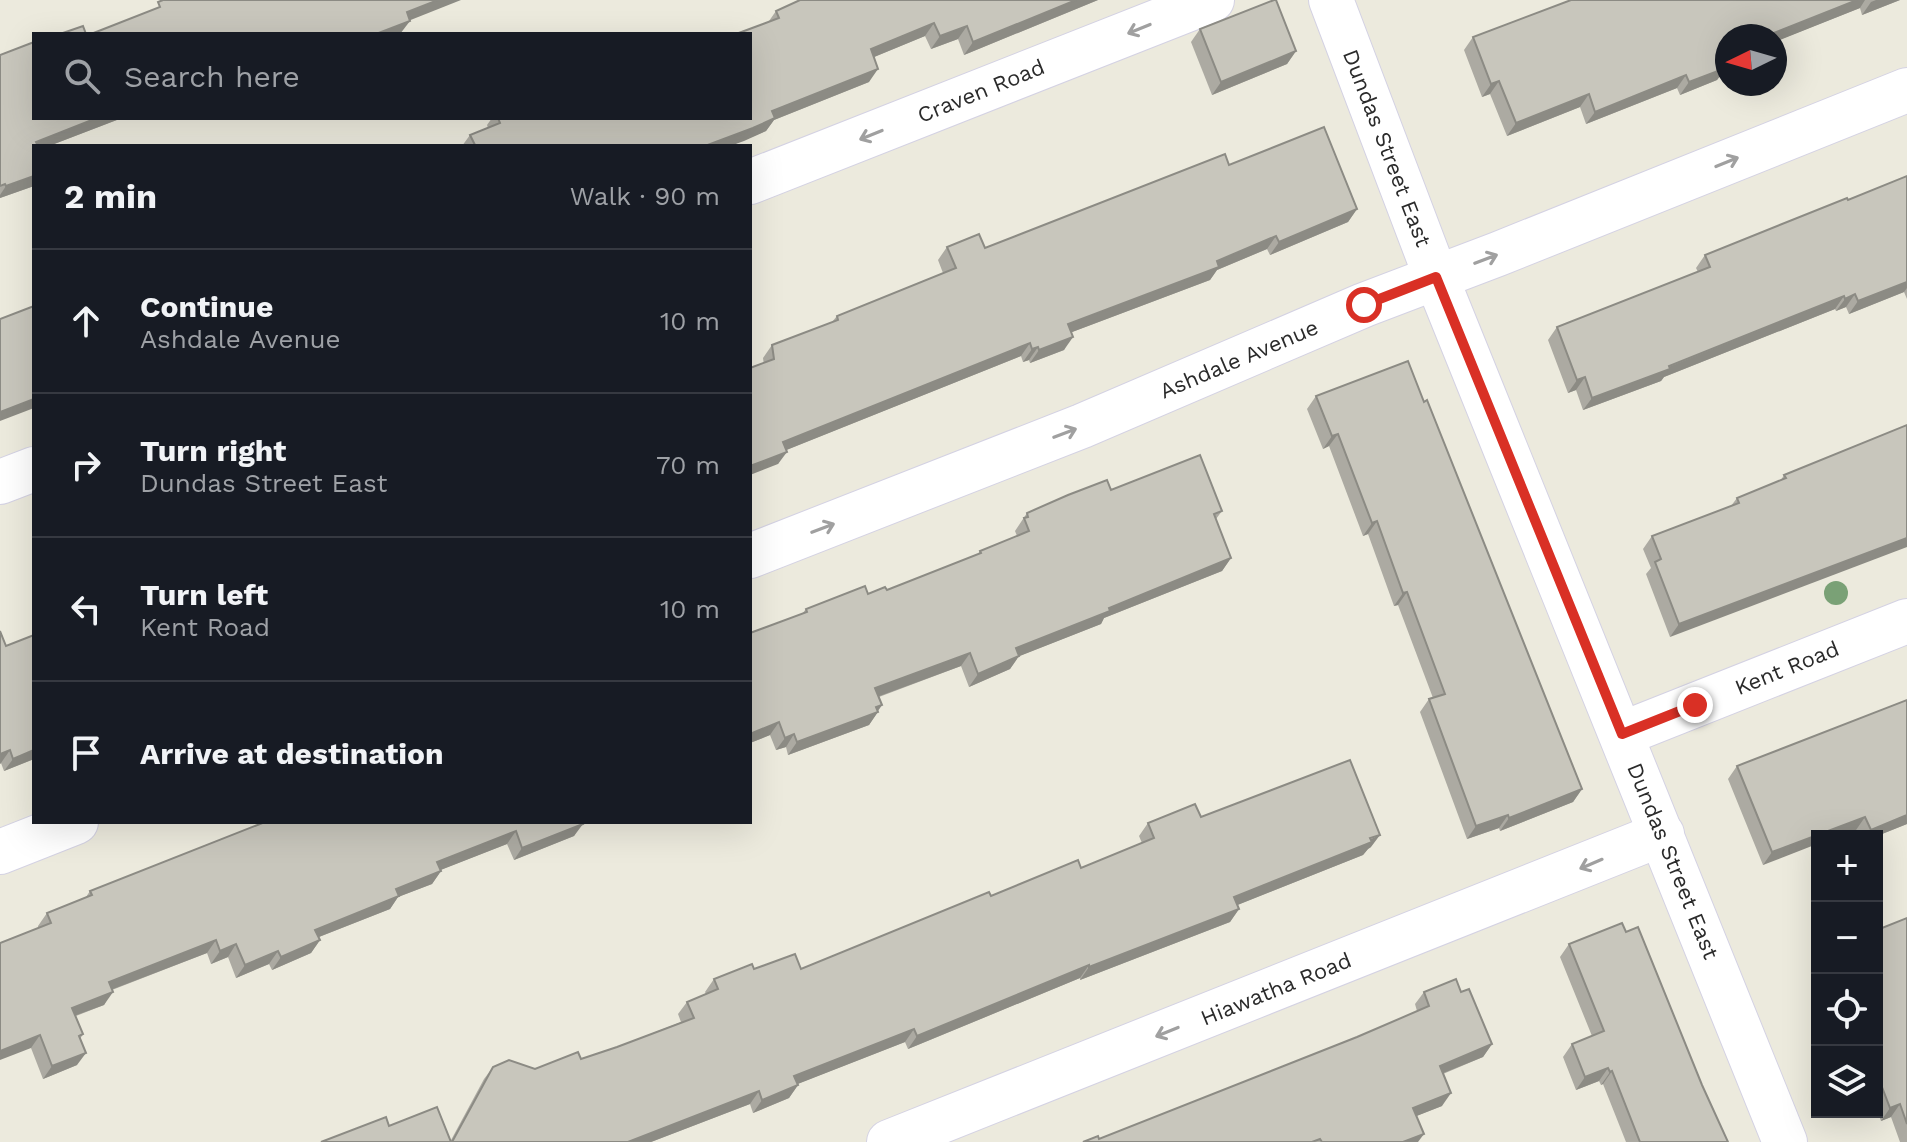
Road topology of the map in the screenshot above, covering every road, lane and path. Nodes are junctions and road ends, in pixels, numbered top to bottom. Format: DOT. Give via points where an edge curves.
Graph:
graph roads {
  1 [pos="1212,0"];
  2 [pos="1331,0"];
  3 [pos="1907,90"];
  4 [pos="752,181"];
  5 [pos="1436,277"];
  6 [pos="32,470"];
  7 [pos="0,482"];
  8 [pos="752,555"];
  9 [pos="1907,621"];
  10 [pos="1622,734"];
  11 [pos="71,824"];
  12 [pos="1662,834"];
  13 [pos="0,852"];
  14 [pos="889,1142"];
  15 [pos="1785,1142"];
  1 -- 4 [label="street, Craven Road, one-way"];
  2 -- 5 [label="street, Dundas Street East"];
  5 -- 3 [label="street, Ashdale Avenue, one-way"];
  8 -- 5 [label="street, Ashdale Avenue, one-way" via="1082,426"];
  5 -- 10 [label="street, Dundas Street East"];
  6 -- 7 [label="street"];
  9 -- 10 [label="street, Kent Road"];
  10 -- 12 [label="street, Dundas Street East"];
  11 -- 13 [label="street"];
  12 -- 14 [label="street, Hiawatha Road, one-way"];
  12 -- 15 [label="street, Dundas Street East"];
}
